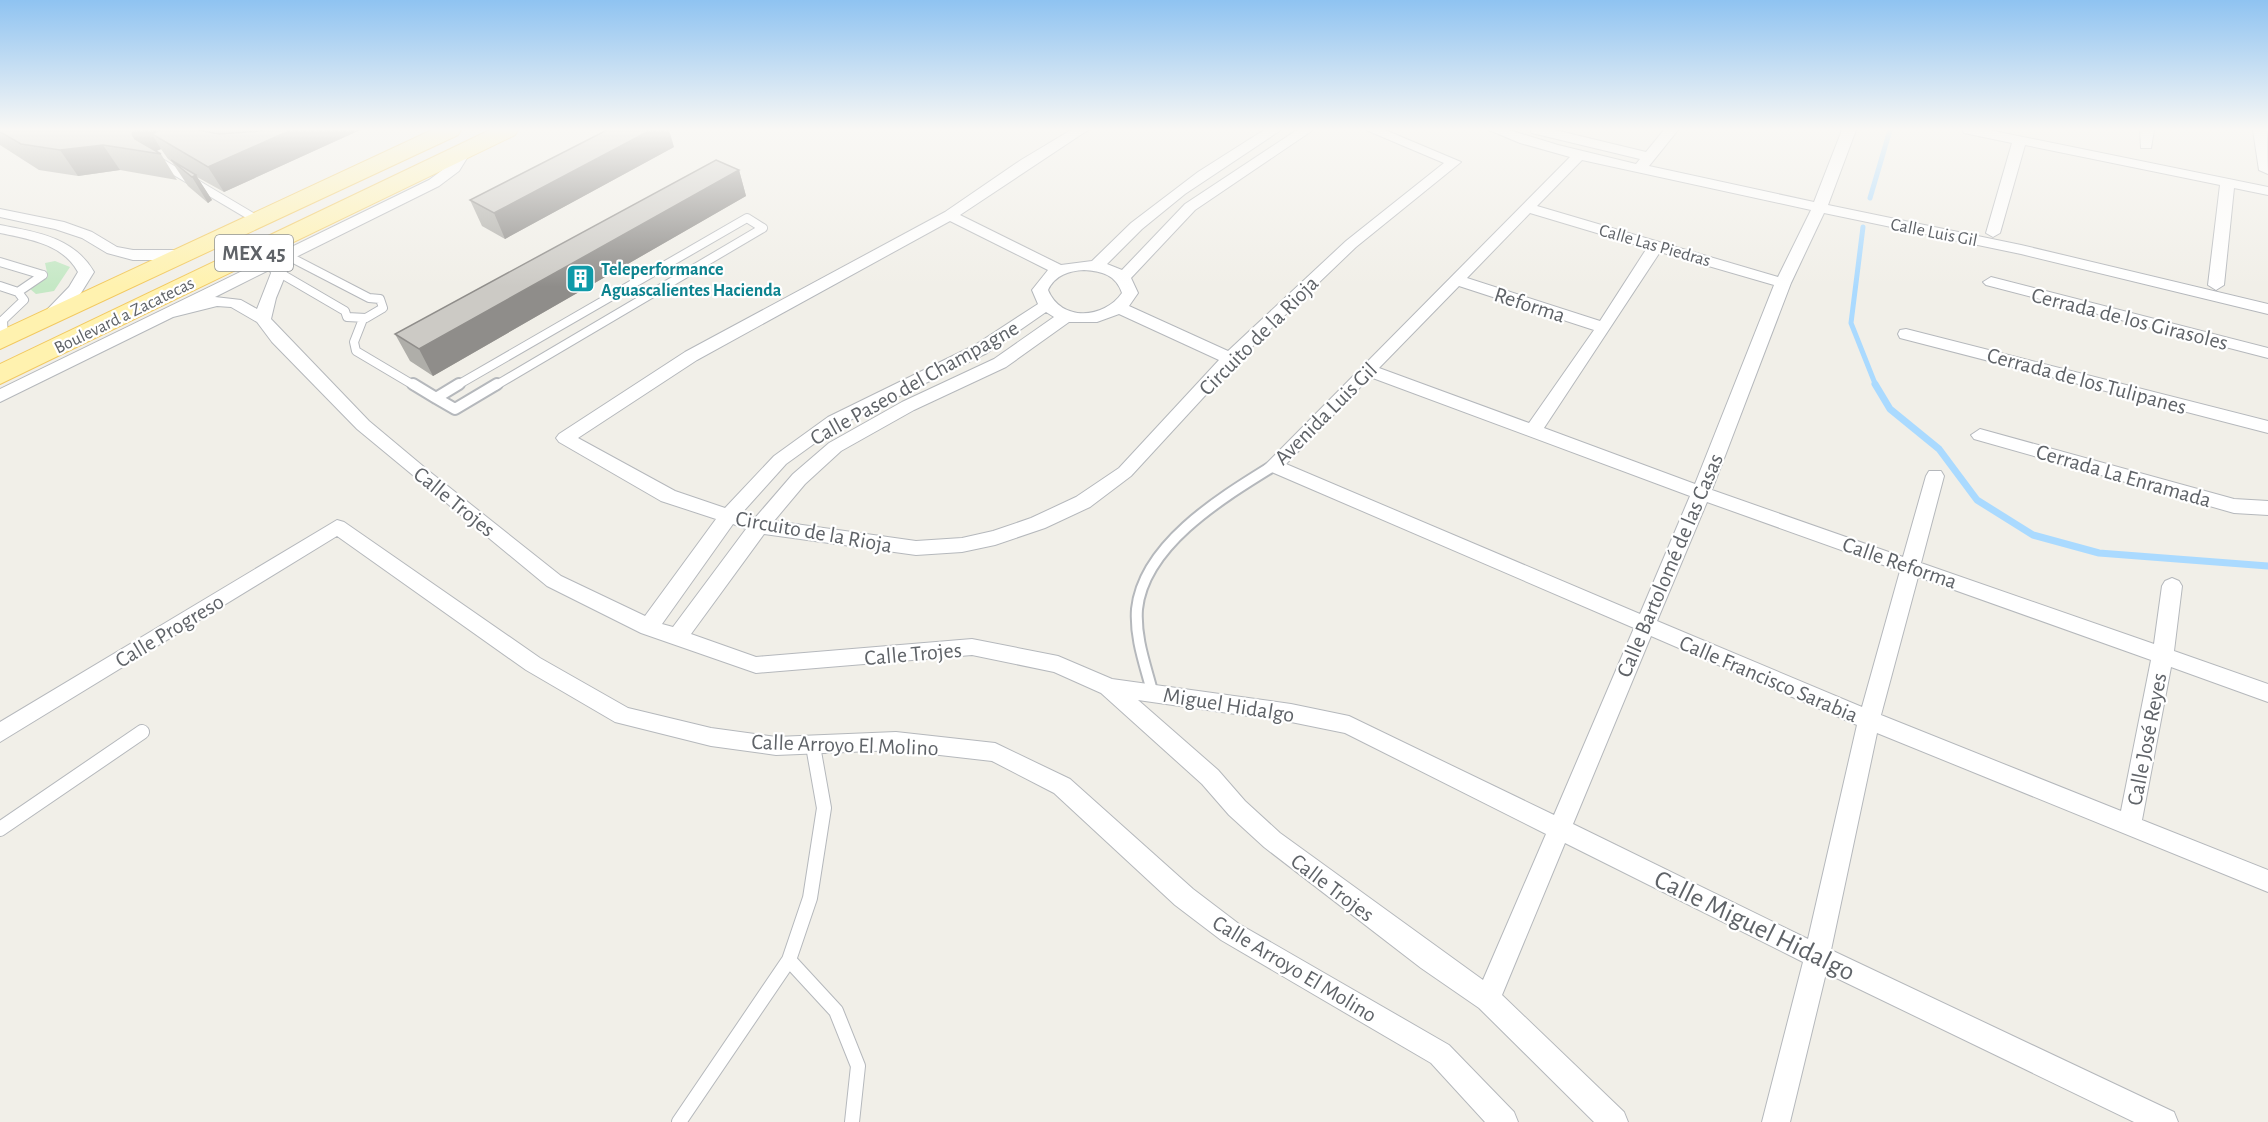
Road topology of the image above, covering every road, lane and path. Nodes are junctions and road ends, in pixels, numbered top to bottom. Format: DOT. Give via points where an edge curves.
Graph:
graph roads {
  1 [pos="195,182"];
  2 [pos="339,182"];
  3 [pos="398,182"];
  4 [pos="435,182"];
  5 [pos="998,182"];
  6 [pos="1194,182"];
  7 [pos="1227,182"];
  8 [pos="1428,182"];
  9 [pos="1552,182"];
  10 [pos="1732,182"];
  11 [pos="1829,182"];
  12 [pos="2007,182"];
  13 [pos="2225,182"];
  14 [pos="2228,183"];
  15 [pos="2268,191"];
  16 [pos="1821,203"];
  17 [pos="1527,208"];
  18 [pos="0,213"];
  19 [pos="950,215"];
  20 [pos="259,220"];
  21 [pos="0,229"];
  22 [pos="1993,233"];
  23 [pos="87,235"];
  24 [pos="1656,246"];
  25 [pos="64,248"];
  26 [pos="186,255"];
  27 [pos="286,255"];
  28 [pos="0,262"];
  29 [pos="1097,265"];
  30 [pos="272,269"];
  31 [pos="1059,270"];
  32 [pos="1122,276"];
  33 [pos="1456,280"];
  34 [pos="1991,282"];
  35 [pos="1783,283"];
  36 [pos="2216,285"];
  37 [pos="0,286"];
  38 [pos="18,292"];
  39 [pos="2268,298"];
  40 [pos="1046,305"];
  41 [pos="1119,308"];
  42 [pos="2268,309"];
  43 [pos="167,314"];
  44 [pos="1067,316"];
  45 [pos="47,318"];
  46 [pos="263,319"];
  47 [pos="363,319"];
  48 [pos="1604,328"];
  49 [pos="1906,334"];
  50 [pos="2,340"];
  51 [pos="2268,353"];
  52 [pos="1230,358"];
  53 [pos="1368,370"];
  54 [pos="0,375"];
  55 [pos="0,396"];
  56 [pos="435,398"];
  57 [pos="2268,427"];
  58 [pos="1533,431"];
  59 [pos="1980,435"];
  60 [pos="1273,466"];
  61 [pos="1935,476"];
  62 [pos="1701,493"];
  63 [pos="2268,508"];
  64 [pos="728,517"];
  65 [pos="759,526"];
  66 [pos="337,527"];
  67 [pos="1911,566"];
  68 [pos="2172,586"];
  69 [pos="1644,625"];
  70 [pos="648,627"];
  71 [pos="677,637"];
  72 [pos="2163,654"];
  73 [pos="1109,687"];
  74 [pos="1152,691"];
  75 [pos="2268,693"];
  76 [pos="1869,720"];
  77 [pos="1349,725"];
  78 [pos="142,732"];
  79 [pos="0,733"];
  80 [pos="813,746"];
  81 [pos="2130,823"];
  82 [pos="1559,827"];
  83 [pos="0,829"];
  84 [pos="2268,881"];
  85 [pos="1817,956"];
  86 [pos="789,960"];
  87 [pos="1488,999"];
  88 [pos="680,1122"];
  89 [pos="852,1122"];
  90 [pos="1504,1122"];
  91 [pos="1614,1122"];
  92 [pos="1776,1122"];
  93 [pos="2164,1122"];
  1 -- 20 [label="lane"];
  2 -- 20 [label="main road, Boulevard a Zacatecas / MEX 45"];
  3 -- 54 [label="main road, Boulevard a Zacatecas / MEX 45"];
  4 -- 27 [label="street"];
  5 -- 19 [label="street, Circuito de la Rioja"];
  6 -- 29 [label="street" via="1141,223"];
  7 -- 32 [label="street" via="1190,207"];
  8 -- 52 [label="street, Circuito de la Rioja" via="1351,244"];
  9 -- 17 [label="street, Avenida Luis Gil"];
  10 -- 16 [label="street, Calle Luis Gil"];
  11 -- 16 [label="street, Calle Bartolomé de las Casas"];
  12 -- 22 [label="street"];
  13 -- 14 [label="street"];
  14 -- 15 [label="street"];
  14 -- 36 [label="street"];
  16 -- 22 [label="street, Calle Luis Gil"];
  16 -- 35 [label="street, Calle Bartolomé de las Casas"];
  16 -- 42 [label="street, Calle Luis Gil"];
  17 -- 24 [label="street, Calle Las Piedras"];
  17 -- 33 [label="street, Avenida Luis Gil"];
  18 -- 23 [label="street"];
  19 -- 31 [label="street"];
  19 -- 64 [label="street, Circuito de la Rioja" via="691,356 565,438 668,496"];
  20 -- 26 [label="main road, Boulevard a Zacatecas / MEX 45"];
  21 -- 25 [label="street"];
  22 -- 36 [label="street, Calle Luis Gil"];
  23 -- 25 [label="street"];
  23 -- 26 [label="street" via="112,250 133,255"];
  24 -- 35 [label="street, Calle Las Piedras"];
  24 -- 48 [label="street"];
  25 -- 45 [label="street" via="82,260 86,272 75,290"];
  26 -- 45 [label="main road, Boulevard a Zacatecas / MEX 45"];
  27 -- 30 [label="street"];
  27 -- 47 [label="lane" via="383,302 380,311"];
  28 -- 38 [label="lane" via="43,275"];
  29 -- 31 [label="street"];
  29 -- 32 [label="street"];
  30 -- 43 [label="street"];
  30 -- 46 [label="street"];
  30 -- 47 [label="lane" via="345,311 346,317"];
  31 -- 40 [label="street" via="1042,282 1040,290"];
  32 -- 41 [label="street" via="1130,293"];
  33 -- 48 [label="street, Reforma"];
  33 -- 53 [label="street, Avenida Luis Gil"];
  34 -- 51 [label="street, Cerrada de los Girasoles"];
  35 -- 62 [label="street, Calle Bartolomé de las Casas"];
  36 -- 39 [label="street, Calle Luis Gil"];
  37 -- 38 [label="lane"];
  38 -- 50 [label="lane" via="24,300 3,320"];
  40 -- 44 [label="street"];
  40 -- 64 [label="street, Calle Paseo del Champagne" via="981,350 834,421 780,460"];
  41 -- 44 [label="street" via="1095,317"];
  41 -- 52 [label="street"];
  43 -- 46 [label="street, Calle Trojes" via="217,302 235,303"];
  43 -- 55 [label="street"];
  44 -- 65 [label="street, Calle Paseo del Champagne" via="1000,363 908,406 835,447 799,479"];
  45 -- 50 [label="main road, Boulevard a Zacatecas / MEX 45"];
  46 -- 70 [label="street, Calle Trojes" via="363,425 554,581"];
  47 -- 56 [label="lane" via="354,342 356,351"];
  48 -- 58 [label="street"];
  49 -- 57 [label="street, Cerrada de los Tulipanes"];
  52 -- 65 [label="street, Circuito de la Rioja" via="1125,472 1083,502 1038,523 973,542 916,548"];
  53 -- 58 [label="street, Calle Reforma"];
  53 -- 60 [label="street, Avenida Luis Gil"];
  56 -- 56 [label="lane" via="455,409 764,228 747,218"];
  58 -- 62 [label="street, Calle Reforma"];
  59 -- 63 [label="street, Cerrada La Enramada" via="2234,506"];
  60 -- 69 [label="street, Calle Francisco Sarabia"];
  60 -- 74 [label="lane, Avenida Luis Gil" via="1197,518 1170,543 1148,578 1140,601 1138,636"];
  61 -- 67 [label="street"];
  62 -- 67 [label="street, Calle Reforma"];
  62 -- 69 [label="street, Calle Bartolomé de las Casas"];
  64 -- 65 [label="street, Circuito de la Rioja"];
  64 -- 70 [label="street, Calle Paseo del Champagne"];
  65 -- 71 [label="street, Calle Paseo del Champagne"];
  66 -- 79 [label="street, Calle Progreso"];
  66 -- 80 [label="street, Calle Arroyo El Molino" via="533,664 623,716 711,737 776,746"];
  67 -- 72 [label="street, Calle Reforma"];
  67 -- 76 [label="street"];
  68 -- 72 [label="street, Calle José Reyes"];
  69 -- 76 [label="street, Calle Francisco Sarabia"];
  69 -- 82 [label="street, Calle Bartolomé de las Casas"];
  70 -- 71 [label="street, Calle Trojes"];
  71 -- 73 [label="street, Calle Trojes" via="765,665 972,647 1059,664"];
  72 -- 75 [label="street, Calle Reforma"];
  72 -- 81 [label="street, Calle José Reyes"];
  73 -- 74 [label="street, Miguel Hidalgo"];
  73 -- 87 [label="street, Calle Trojes" via="1210,777 1272,840"];
  74 -- 77 [label="street, Miguel Hidalgo"];
  76 -- 81 [label="street, Calle Francisco Sarabia"];
  76 -- 85 [label="street"];
  77 -- 82 [label="street, Calle Miguel Hidalgo"];
  78 -- 83 [label="lane"];
  80 -- 86 [label="lane" via="824,808 810,898"];
  80 -- 90 [label="street, Calle Arroyo El Molino" via="896,741 995,752 1062,786 1184,897 1230,932 1440,1054"];
  81 -- 84 [label="street, Calle Francisco Sarabia"];
  82 -- 85 [label="street, Calle Miguel Hidalgo"];
  82 -- 87 [label="street, Calle Bartolomé de las Casas"];
  85 -- 92 [label="street"];
  85 -- 93 [label="street, Calle Miguel Hidalgo"];
  86 -- 88 [label="lane"];
  86 -- 89 [label="lane" via="836,1011 858,1066"];
  87 -- 91 [label="street, Calle Trojes"];
}
